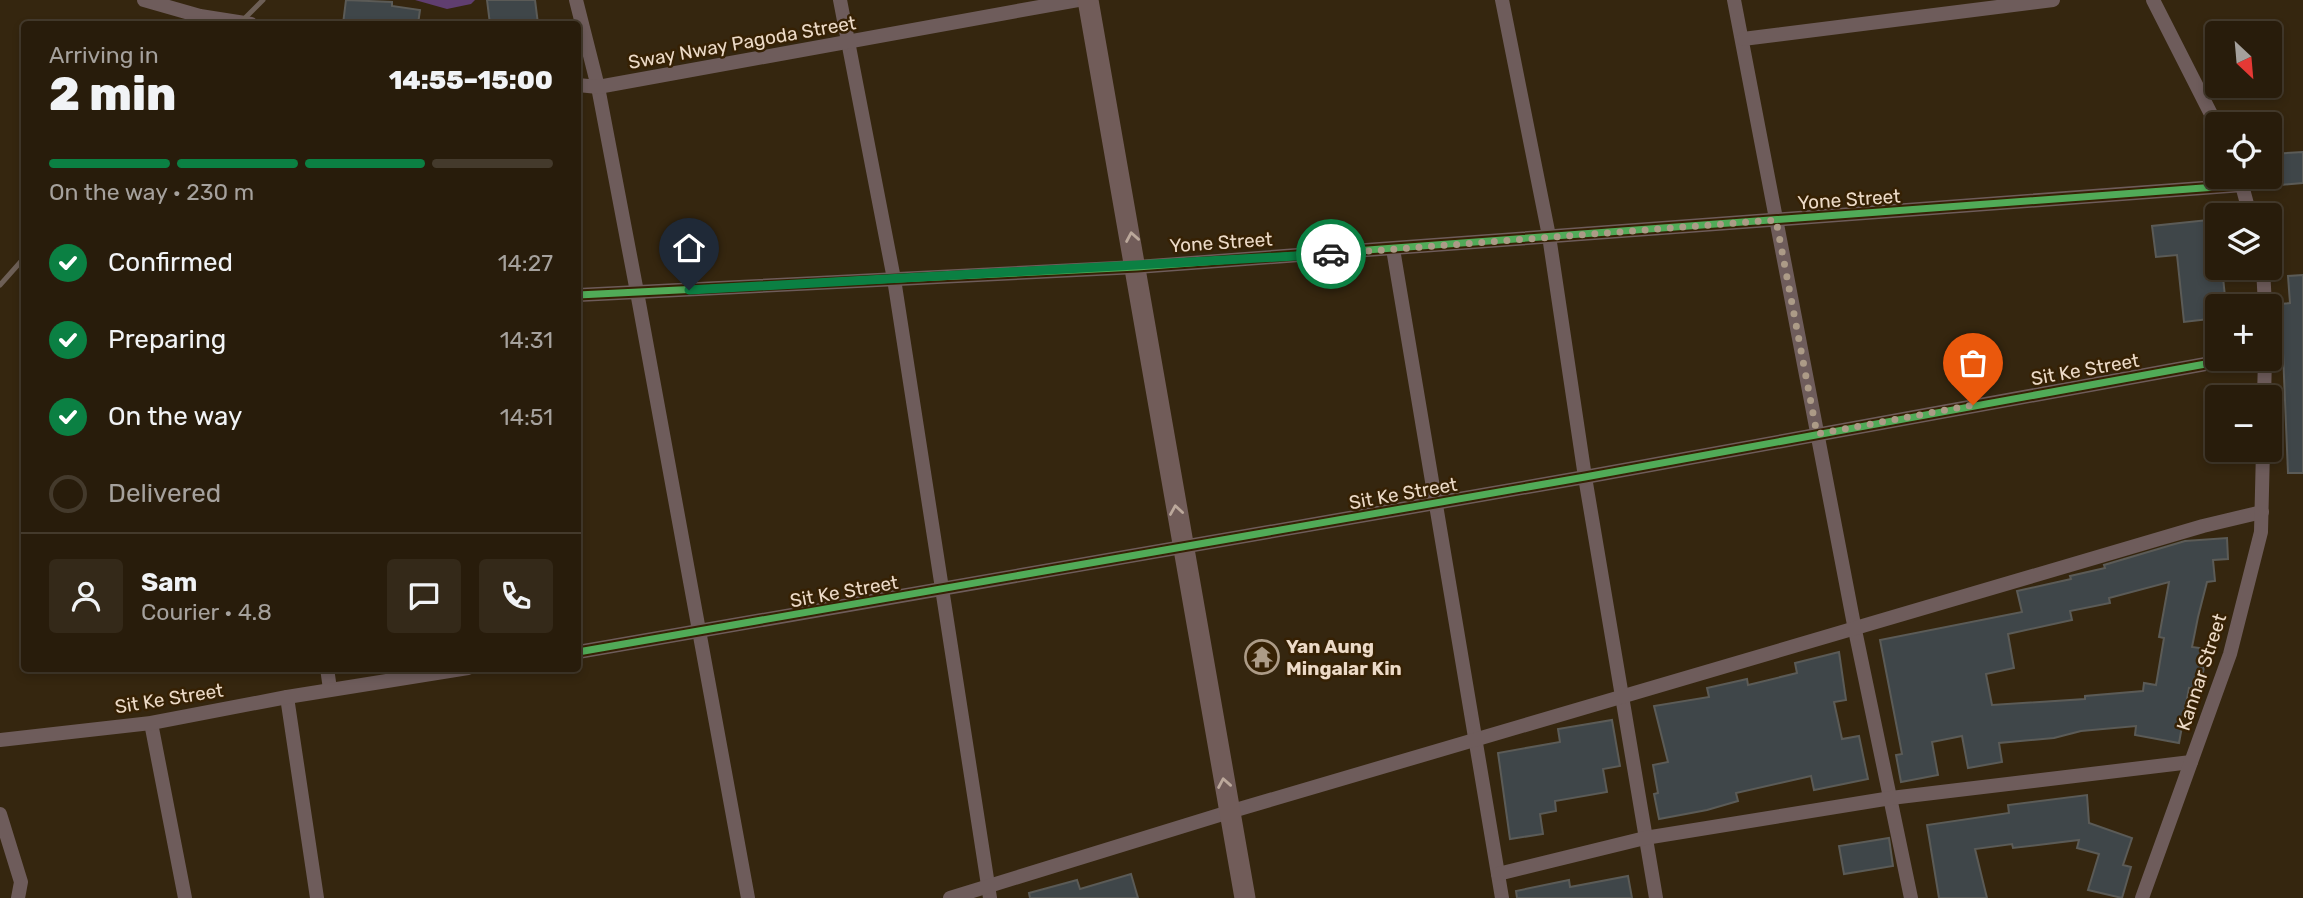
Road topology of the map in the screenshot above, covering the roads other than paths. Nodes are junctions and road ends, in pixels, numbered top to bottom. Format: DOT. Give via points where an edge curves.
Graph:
graph roads {
  1 [pos="144,0"];
  2 [pos="576,0"];
  3 [pos="840,0"];
  4 [pos="1078,0"];
  5 [pos="1088,0"];
  6 [pos="1502,0"];
  7 [pos="1734,0"];
  8 [pos="2053,0"];
  9 [pos="2152,0"];
  10 [pos="232,21"];
  11 [pos="1743,39"];
  12 [pos="847,44"];
  13 [pos="581,85"];
  14 [pos="598,87"];
  15 [pos="2210,112"];
  16 [pos="2205,184"];
  17 [pos="1776,220"];
  18 [pos="1549,236"];
  19 [pos="1393,249"];
  20 [pos="1137,267"];
  21 [pos="894,279"];
  22 [pos="637,292"];
  23 [pos="581,295"];
  24 [pos="2205,364"];
  25 [pos="1817,434"];
  26 [pos="2263,462"];
  27 [pos="1585,477"];
  28 [pos="1436,503"];
  29 [pos="2262,512"];
  30 [pos="1181,546"];
  31 [pos="943,588"];
  32 [pos="1855,630"];
  33 [pos="698,634"];
  34 [pos="581,652"];
  35 [pos="328,672"];
  36 [pos="443,672"];
  37 [pos="330,690"];
  38 [pos="286,697"];
  39 [pos="1621,698"];
  40 [pos="151,723"];
  41 [pos="0,740"];
  42 [pos="1477,740"];
  43 [pos="2191,762"];
  44 [pos="1891,798"];
  45 [pos="1229,812"];
  46 [pos="0,814"];
  47 [pos="1646,838"];
  48 [pos="1498,874"];
  49 [pos="989,892"];
  50 [pos="18,898"];
  51 [pos="185,898"];
  52 [pos="317,898"];
  53 [pos="748,898"];
  54 [pos="950,898"];
  55 [pos="1245,898"];
  56 [pos="1502,898"];
  57 [pos="1656,898"];
  58 [pos="1911,898"];
  59 [pos="2142,898"];
  1 -- 10 [label="street"];
  2 -- 14 [label="street"];
  3 -- 12 [label="street"];
  4 -- 12 [label="street, Sway Nway Pagoda Street"];
  20 -- 5 [label="street, one-way"];
  6 -- 18 [label="street"];
  7 -- 11 [label="street"];
  8 -- 11 [label="street"];
  9 -- 15 [label="street"];
  11 -- 17 [label="street"];
  12 -- 14 [label="street, Sway Nway Pagoda Street"];
  12 -- 21 [label="street"];
  13 -- 14 [label="street, Sway Nway Pagoda Street"];
  14 -- 22 [label="street"];
  16 -- 17 [label="street, Yone Street"];
  17 -- 18 [label="street, Yone Street"];
  17 -- 25 [label="street"];
  18 -- 19 [label="street, Yone Street"];
  18 -- 27 [label="street"];
  19 -- 20 [label="street, Yone Street"];
  19 -- 28 [label="street"];
  20 -- 21 [label="street, Yone Street"];
  30 -- 20 [label="street, one-way"];
  21 -- 22 [label="street, Yone Street"];
  21 -- 31 [label="street"];
  22 -- 23 [label="street, Yone Street"];
  22 -- 33 [label="street"];
  24 -- 25 [label="street, Sit Ke Street"];
  25 -- 27 [label="street, Sit Ke Street"];
  25 -- 32 [label="street"];
  26 -- 29 [label="street, Kannar Street"];
  27 -- 28 [label="street, Sit Ke Street"];
  27 -- 39 [label="street"];
  28 -- 30 [label="street, Sit Ke Street"];
  28 -- 42 [label="street"];
  29 -- 32 [label="street"];
  29 -- 43 [label="street, Kannar Street" via="2230,654"];
  30 -- 31 [label="street, Sit Ke Street"];
  45 -- 30 [label="street, one-way"];
  31 -- 33 [label="street, Sit Ke Street"];
  31 -- 49 [label="street"];
  32 -- 39 [label="street"];
  32 -- 44 [label="street"];
  33 -- 34 [label="street, Sit Ke Street"];
  33 -- 53 [label="street"];
  35 -- 37 [label="street"];
  36 -- 37 [label="street, Sit Ke Street"];
  37 -- 38 [label="street, Sit Ke Street"];
  38 -- 40 [label="street, Sit Ke Street"];
  38 -- 52 [label="street"];
  39 -- 42 [label="street"];
  39 -- 47 [label="street"];
  40 -- 41 [label="street, Sit Ke Street"];
  40 -- 51 [label="street"];
  42 -- 45 [label="street"];
  42 -- 48 [label="street"];
  43 -- 44 [label="street"];
  43 -- 59 [label="street, Kannar Street"];
  44 -- 47 [label="street"];
  44 -- 58 [label="street"];
  45 -- 49 [label="street"];
  45 -- 55 [label="street"];
  46 -- 50 [label="street" via="21,881"];
  47 -- 48 [label="street"];
  47 -- 57 [label="street"];
  48 -- 56 [label="street"];
  49 -- 54 [label="street"];
}
